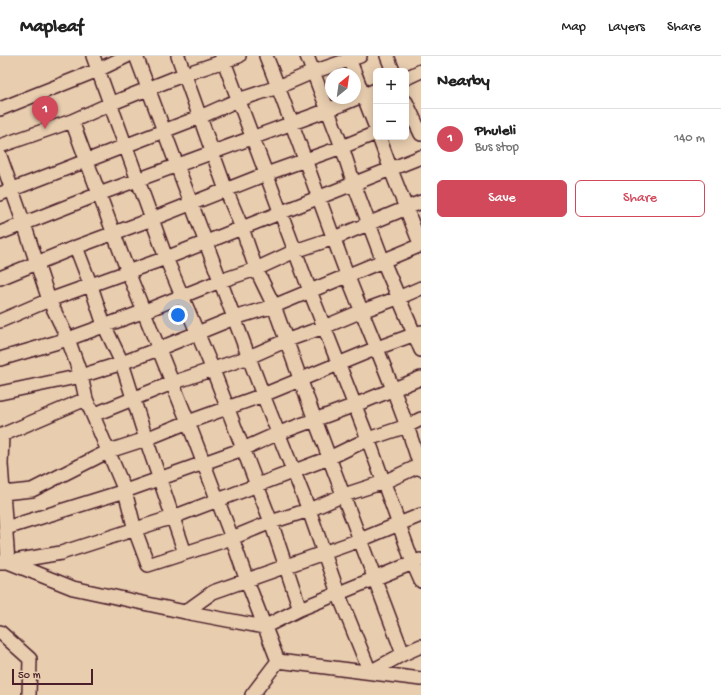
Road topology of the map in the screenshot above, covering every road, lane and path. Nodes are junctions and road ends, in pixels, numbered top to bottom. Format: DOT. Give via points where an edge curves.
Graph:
graph roads {
  1 [pos="93,56"];
  2 [pos="127,56"];
  3 [pos="136,56"];
  4 [pos="178,56"];
  5 [pos="239,56"];
  6 [pos="266,56"];
  7 [pos="307,56"];
  8 [pos="387,56"];
  9 [pos="353,57"];
  10 [pos="223,59"];
  11 [pos="392,68"];
  12 [pos="98,70"];
  13 [pos="421,71"];
  14 [pos="313,72"];
  15 [pos="185,74"];
  16 [pos="409,77"];
  17 [pos="278,87"];
  18 [pos="147,89"];
  19 [pos="373,91"];
  20 [pos="363,95"];
  21 [pos="238,100"];
  22 [pos="110,104"];
  23 [pos="407,104"];
  24 [pos="0,106"];
  25 [pos="328,110"];
  26 [pos="413,116"];
  27 [pos="200,117"];
  28 [pos="373,120"];
  29 [pos="72,121"];
  30 [pos="292,124"];
  31 [pos="163,130"];
  32 [pos="373,134"];
  33 [pos="421,134"];
  34 [pos="252,138"];
  35 [pos="381,140"];
  36 [pos="0,146"];
  37 [pos="125,146"];
  38 [pos="342,147"];
  39 [pos="212,152"];
  40 [pos="0,156"];
  41 [pos="421,158"];
  42 [pos="86,160"];
  43 [pos="305,160"];
  44 [pos="177,166"];
  45 [pos="391,170"];
  46 [pos="266,174"];
  47 [pos="138,181"];
  48 [pos="354,184"];
  49 [pos="12,188"];
  50 [pos="226,190"];
  51 [pos="0,194"];
  52 [pos="99,194"];
  53 [pos="318,197"];
  54 [pos="421,202"];
  55 [pos="190,204"];
  56 [pos="406,208"];
  57 [pos="281,212"];
  58 [pos="152,219"];
  59 [pos="24,224"];
  60 [pos="370,224"];
  61 [pos="242,228"];
  62 [pos="0,233"];
  63 [pos="114,233"];
  64 [pos="334,238"];
  65 [pos="206,242"];
  66 [pos="421,246"];
  67 [pos="76,247"];
  68 [pos="295,251"];
  69 [pos="166,258"];
  70 [pos="383,261"];
  71 [pos="37,263"];
  72 [pos="256,269"];
  73 [pos="128,272"];
  74 [pos="1,274"];
  75 [pos="348,276"];
  76 [pos="220,281"];
  77 [pos="91,286"];
  78 [pos="421,288"];
  79 [pos="310,291"];
  80 [pos="182,296"];
  81 [pos="398,298"];
  82 [pos="49,300"];
  83 [pos="274,306"];
  84 [pos="145,311"];
  85 [pos="362,311"];
  86 [pos="234,318"];
  87 [pos="0,321"];
  88 [pos="104,325"];
  89 [pos="324,327"];
  90 [pos="197,332"];
  91 [pos="418,333"];
  92 [pos="68,339"];
  93 [pos="285,341"];
  94 [pos="377,348"];
  95 [pos="158,349"];
  96 [pos="421,350"];
  97 [pos="249,357"];
  98 [pos="0,359"];
  99 [pos="122,363"];
  100 [pos="339,363"];
  101 [pos="213,370"];
  102 [pos="81,376"];
  103 [pos="421,378"];
  104 [pos="301,379"];
  105 [pos="172,383"];
  106 [pos="394,388"];
  107 [pos="0,393"];
  108 [pos="263,395"];
  109 [pos="134,399"];
  110 [pos="86,400"];
  111 [pos="354,405"];
  112 [pos="226,408"];
  113 [pos="93,414"];
  114 [pos="421,419"];
  115 [pos="314,420"];
  116 [pos="188,422"];
  117 [pos="407,426"];
  118 [pos="279,433"];
  119 [pos="146,439"];
  120 [pos="368,439"];
  121 [pos="243,449"];
  122 [pos="109,451"];
  123 [pos="329,458"];
  124 [pos="204,463"];
  125 [pos="0,464"];
  126 [pos="421,467"];
  127 [pos="294,472"];
  128 [pos="160,478"];
  129 [pos="384,482"];
  130 [pos="257,485"];
  131 [pos="125,491"];
  132 [pos="3,493"];
  133 [pos="344,495"];
  134 [pos="218,501"];
  135 [pos="309,510"];
  136 [pos="421,515"];
  137 [pos="173,517"];
  138 [pos="271,522"];
  139 [pos="399,524"];
  140 [pos="6,528"];
  141 [pos="135,530"];
  142 [pos="232,538"];
  143 [pos="360,540"];
  144 [pos="324,552"];
  145 [pos="185,553"];
  146 [pos="417,561"];
  147 [pos="4,562"];
  148 [pos="286,566"];
  149 [pos="375,579"];
  150 [pos="247,581"];
  151 [pos="421,581"];
  152 [pos="338,593"];
  153 [pos="300,609"];
  154 [pos="185,612"];
  155 [pos="264,627"];
  156 [pos="0,632"];
  157 [pos="421,646"];
  158 [pos="403,654"];
  159 [pos="278,661"];
  160 [pos="370,672"];
  161 [pos="421,679"];
  162 [pos="29,695"];
  163 [pos="252,695"];
  1 -- 12 [label="street"];
  2 -- 12 [label="street"];
  3 -- 18 [label="street"];
  4 -- 15 [label="street"];
  5 -- 10 [label="street"];
  6 -- 17 [label="street"];
  7 -- 14 [label="street"];
  8 -- 11 [label="street"];
  9 -- 14 [label="street"];
  9 -- 20 [label="street"];
  10 -- 15 [label="street"];
  10 -- 21 [label="street"];
  12 -- 22 [label="street"];
  12 -- 24 [label="street"];
  13 -- 16 [label="street"];
  14 -- 17 [label="street"];
  14 -- 25 [label="street"];
  15 -- 18 [label="street"];
  15 -- 27 [label="street"];
  17 -- 21 [label="street"];
  17 -- 30 [label="street"];
  18 -- 22 [label="street"];
  18 -- 31 [label="street"];
  19 -- 20 [label="street"];
  20 -- 25 [label="street"];
  20 -- 28 [label="street"];
  21 -- 27 [label="street"];
  21 -- 34 [label="street"];
  22 -- 29 [label="street"];
  22 -- 37 [label="street"];
  23 -- 26 [label="street"];
  25 -- 30 [label="street"];
  25 -- 38 [label="street"];
  26 -- 33 [label="street"];
  27 -- 31 [label="street"];
  27 -- 39 [label="street"];
  29 -- 36 [label="street"];
  29 -- 42 [label="street"];
  30 -- 34 [label="street"];
  30 -- 43 [label="street"];
  31 -- 37 [label="street"];
  31 -- 44 [label="street"];
  32 -- 38 [label="street"];
  34 -- 39 [label="street"];
  34 -- 46 [label="street"];
  35 -- 45 [label="street"];
  37 -- 42 [label="street"];
  37 -- 47 [label="street"];
  38 -- 43 [label="street"];
  38 -- 48 [label="street"];
  39 -- 44 [label="street"];
  39 -- 50 [label="street"];
  40 -- 49 [label="street"];
  41 -- 45 [label="street"];
  42 -- 49 [label="street"];
  42 -- 52 [label="street"];
  43 -- 46 [label="street"];
  43 -- 53 [label="street"];
  44 -- 47 [label="street"];
  44 -- 55 [label="street"];
  45 -- 48 [label="street"];
  45 -- 56 [label="street"];
  46 -- 50 [label="street"];
  46 -- 57 [label="street"];
  47 -- 52 [label="street"];
  47 -- 58 [label="street"];
  48 -- 53 [label="street"];
  48 -- 60 [label="street"];
  49 -- 51 [label="street"];
  49 -- 59 [label="street"];
  50 -- 55 [label="street"];
  50 -- 61 [label="street"];
  52 -- 59 [label="street"];
  52 -- 63 [label="street"];
  53 -- 57 [label="street"];
  53 -- 64 [label="street"];
  54 -- 56 [label="street"];
  55 -- 58 [label="street"];
  55 -- 65 [label="street"];
  56 -- 60 [label="street"];
  56 -- 66 [label="street"];
  57 -- 61 [label="street"];
  57 -- 68 [label="street"];
  58 -- 63 [label="street"];
  58 -- 69 [label="street"];
  59 -- 62 [label="street"];
  59 -- 71 [label="street"];
  60 -- 64 [label="street"];
  60 -- 70 [label="street"];
  61 -- 65 [label="street"];
  61 -- 72 [label="street"];
  63 -- 67 [label="street"];
  63 -- 73 [label="street"];
  64 -- 68 [label="street"];
  64 -- 75 [label="street"];
  65 -- 69 [label="street"];
  65 -- 76 [label="street"];
  66 -- 70 [label="street"];
  67 -- 71 [label="street"];
  67 -- 77 [label="street"];
  68 -- 72 [label="street"];
  68 -- 79 [label="street"];
  69 -- 73 [label="street"];
  69 -- 80 [label="street"];
  70 -- 75 [label="street"];
  70 -- 81 [label="street"];
  71 -- 74 [label="street"];
  71 -- 82 [label="street"];
  72 -- 76 [label="street"];
  72 -- 83 [label="street"];
  73 -- 77 [label="street"];
  73 -- 84 [label="street"];
  75 -- 79 [label="street"];
  75 -- 85 [label="street"];
  76 -- 80 [label="street"];
  76 -- 86 [label="street"];
  77 -- 82 [label="street"];
  77 -- 88 [label="street"];
  78 -- 81 [label="street"];
  79 -- 83 [label="street"];
  79 -- 89 [label="street"];
  80 -- 84 [label="street"];
  80 -- 90 [label="street"];
  81 -- 85 [label="street"];
  81 -- 91 [label="street"];
  82 -- 87 [label="street"];
  82 -- 92 [label="street"];
  83 -- 86 [label="street"];
  83 -- 93 [label="street"];
  84 -- 88 [label="street"];
  84 -- 95 [label="street"];
  85 -- 89 [label="street"];
  85 -- 94 [label="street"];
  86 -- 90 [label="street"];
  86 -- 97 [label="street"];
  88 -- 92 [label="street"];
  88 -- 99 [label="street"];
  89 -- 93 [label="street"];
  89 -- 100 [label="street"];
  90 -- 95 [label="street"];
  90 -- 101 [label="street"];
  91 -- 94 [label="street"];
  91 -- 96 [label="street"];
  92 -- 98 [label="street"];
  92 -- 102 [label="street"];
  93 -- 97 [label="street"];
  93 -- 104 [label="street"];
  94 -- 100 [label="street"];
  94 -- 106 [label="street"];
  95 -- 99 [label="street"];
  95 -- 105 [label="street"];
  97 -- 101 [label="street"];
  97 -- 108 [label="street"];
  99 -- 102 [label="street"];
  99 -- 109 [label="street"];
  100 -- 104 [label="street"];
  100 -- 111 [label="street"];
  101 -- 105 [label="street"];
  101 -- 112 [label="street"];
  102 -- 107 [label="street"];
  102 -- 110 [label="street"];
  103 -- 106 [label="street"];
  104 -- 108 [label="street"];
  104 -- 115 [label="street"];
  105 -- 109 [label="street"];
  105 -- 116 [label="street"];
  106 -- 111 [label="street"];
  106 -- 117 [label="street"];
  108 -- 112 [label="street"];
  108 -- 118 [label="street"];
  109 -- 113 [label="street"];
  109 -- 119 [label="street"];
  110 -- 113 [label="street"];
  110 -- 125 [label="street" via="2,435"];
  111 -- 115 [label="street"];
  111 -- 120 [label="street"];
  112 -- 116 [label="street"];
  112 -- 121 [label="street"];
  113 -- 122 [label="street"];
  114 -- 117 [label="street"];
  115 -- 118 [label="street"];
  115 -- 123 [label="street"];
  116 -- 119 [label="street"];
  116 -- 124 [label="street"];
  117 -- 120 [label="street"];
  117 -- 126 [label="street"];
  118 -- 121 [label="street"];
  118 -- 127 [label="street"];
  119 -- 122 [label="street"];
  119 -- 128 [label="street"];
  120 -- 123 [label="street"];
  120 -- 129 [label="street"];
  121 -- 124 [label="street"];
  121 -- 130 [label="street"];
  122 -- 131 [label="street"];
  122 -- 132 [label="street" via="32,490"];
  123 -- 127 [label="street"];
  123 -- 133 [label="street"];
  124 -- 128 [label="street"];
  124 -- 134 [label="street"];
  125 -- 132 [label="street"];
  126 -- 129 [label="street"];
  127 -- 130 [label="street"];
  127 -- 135 [label="street"];
  128 -- 131 [label="street"];
  128 -- 137 [label="street"];
  129 -- 133 [label="street"];
  129 -- 139 [label="street"];
  130 -- 134 [label="street"];
  130 -- 138 [label="street"];
  131 -- 140 [label="street"];
  131 -- 141 [label="street"];
  132 -- 140 [label="street"];
  133 -- 135 [label="street"];
  133 -- 143 [label="street"];
  134 -- 137 [label="street"];
  134 -- 142 [label="street"];
  135 -- 138 [label="street"];
  135 -- 144 [label="street"];
  136 -- 139 [label="street"];
  137 -- 141 [label="street"];
  137 -- 145 [label="street"];
  138 -- 142 [label="street"];
  138 -- 148 [label="street"];
  139 -- 143 [label="street"];
  139 -- 146 [label="street"];
  140 -- 147 [label="street"];
  141 -- 145 [label="street" via="148,565"];
  141 -- 147 [label="street" via="61,553"];
  142 -- 145 [label="street"];
  142 -- 150 [label="street"];
  143 -- 144 [label="street"];
  143 -- 149 [label="street"];
  144 -- 148 [label="street"];
  144 -- 152 [label="street"];
  146 -- 149 [label="street"];
  146 -- 151 [label="street"];
  147 -- 154 [label="street" via="73,588"];
  148 -- 150 [label="street"];
  148 -- 153 [label="street"];
  149 -- 152 [label="street"];
  149 -- 158 [label="street"];
  150 -- 154 [label="street" via="213,592"];
  150 -- 155 [label="street"];
  152 -- 153 [label="street"];
  152 -- 160 [label="street"];
  153 -- 155 [label="street"];
  154 -- 155 [label="street"];
  155 -- 159 [label="street"];
  156 -- 162 [label="street" via="30,659"];
  157 -- 158 [label="street"];
  158 -- 160 [label="street"];
  159 -- 160 [label="street"];
  159 -- 163 [label="street"];
  160 -- 161 [label="street"];
}
